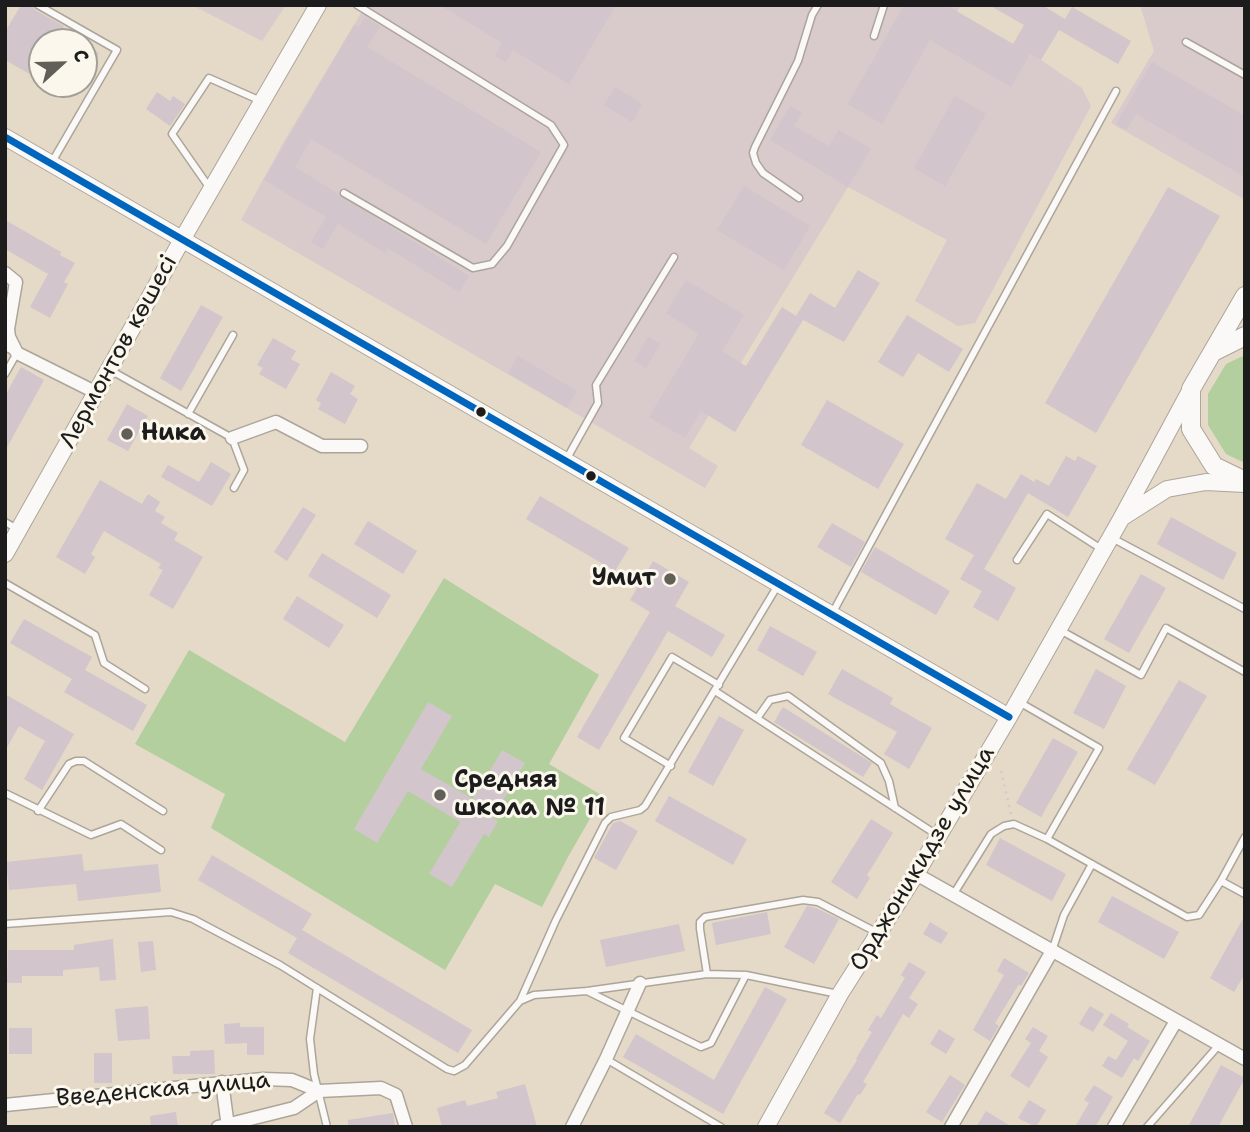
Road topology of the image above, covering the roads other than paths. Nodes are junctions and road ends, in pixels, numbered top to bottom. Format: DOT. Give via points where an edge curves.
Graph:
graph roads {
  1 [pos="38,5"];
  2 [pos="318,5"];
  3 [pos="357,5"];
  4 [pos="818,5"];
  5 [pos="884,5"];
  6 [pos="874,36"];
  7 [pos="1186,42"];
  8 [pos="1245,75"];
  9 [pos="1116,91"];
  10 [pos="263,102"];
  11 [pos="5,137"];
  12 [pos="51,164"];
  13 [pos="211,190"];
  14 [pos="344,193"];
  15 [pos="799,198"];
  16 [pos="183,238"];
  17 [pos="674,257"];
  18 [pos="5,273"];
  19 [pos="1245,296"];
  20 [pos="233,335"];
  21 [pos="1245,336"];
  22 [pos="11,350"];
  23 [pos="1213,352"];
  24 [pos="110,370"];
  25 [pos="5,374"];
  26 [pos="1191,389"];
  27 [pos="97,393"];
  28 [pos="188,414"];
  29 [pos="232,438"];
  30 [pos="361,446"];
  31 [pos="566,460"];
  32 [pos="1245,482"];
  33 [pos="234,488"];
  34 [pos="1121,519"];
  35 [pos="12,526"];
  36 [pos="1107,544"];
  37 [pos="5,554"];
  38 [pos="1017,560"];
  39 [pos="5,583"];
  40 [pos="779,583"];
  41 [pos="1244,608"];
  42 [pos="832,614"];
  43 [pos="1058,629"];
  44 [pos="1245,672"];
  45 [pos="717,688"];
  46 [pos="145,689"];
  47 [pos="1017,701"];
  48 [pos="758,717"];
  49 [pos="1009,717"];
  50 [pos="671,766"];
  51 [pos="5,793"];
  52 [pos="895,807"];
  53 [pos="38,811"];
  54 [pos="163,811"];
  55 [pos="939,836"];
  56 [pos="1245,837"];
  57 [pos="1047,839"];
  58 [pos="161,850"];
  59 [pos="1092,864"];
  60 [pos="916,874"];
  61 [pos="1221,881"];
  62 [pos="1245,894"];
  63 [pos="953,895"];
  64 [pos="5,924"];
  65 [pos="878,933"];
  66 [pos="1052,951"];
  67 [pos="706,974"];
  68 [pos="746,975"];
  69 [pos="640,983"];
  70 [pos="317,988"];
  71 [pos="587,991"];
  72 [pos="840,995"];
  73 [pos="520,1001"];
  74 [pos="627,1012"];
  75 [pos="1176,1021"];
  76 [pos="1219,1045"];
  77 [pos="606,1059"];
  78 [pos="1245,1059"];
  79 [pos="222,1082"];
  80 [pos="319,1091"];
  81 [pos="5,1105"];
  82 [pos="225,1126"];
  83 [pos="327,1127"];
  84 [pos="406,1127"];
  85 [pos="572,1127"];
  86 [pos="721,1127"];
  87 [pos="766,1127"];
  88 [pos="951,1127"];
  89 [pos="1114,1127"];
  90 [pos="1146,1127"];
  1 -- 12 [label="lane" via="117,50"];
  2 -- 10 [label="street, Лермонтов көшесі"];
  3 -- 14 [label="lane" via="551,125 564,145 507,246 492,264 472,268"];
  4 -- 15 [label="lane" via="798,61 753,153 763,173"];
  5 -- 6 [label="lane"];
  7 -- 8 [label="lane"];
  9 -- 42 [label="lane"];
  10 -- 13 [label="street, Лермонтов көшесі"];
  10 -- 13 [label="lane" via="209,78 172,134"];
  11 -- 12 [label="street"];
  12 -- 16 [label="street"];
  13 -- 16 [label="street, Лермонтов көшесі"];
  16 -- 24 [label="street, Лермонтов көшесі"];
  16 -- 31 [label="street"];
  17 -- 31 [label="lane" via="596,385 598,403"];
  18 -- 22 [label="street" via="16,282 8,329"];
  19 -- 23 [label="main road"];
  20 -- 28 [label="lane"];
  21 -- 23 [label="main road"];
  22 -- 25 [label="lane"];
  22 -- 27 [label="street"];
  23 -- 26 [label="main road"];
  24 -- 27 [label="street, Лермонтов көшесі"];
  24 -- 28 [label="lane"];
  26 -- 32 [label="main road" via="1191,429 1214,466"];
  26 -- 34 [label="street, Орджоникидзе улица"];
  27 -- 35 [label="street, Лермонтов көшесі"];
  28 -- 29 [label="lane"];
  29 -- 30 [label="street" via="276,422 322,446"];
  29 -- 33 [label="lane" via="244,470"];
  31 -- 40 [label="street"];
  32 -- 34 [label="street" via="1167,489"];
  34 -- 36 [label="street, Орджоникидзе улица"];
  35 -- 37 [label="street, Лермонтов көшесі"];
  36 -- 38 [label="lane" via="1048,514"];
  36 -- 41 [label="lane"];
  36 -- 43 [label="street, Орджоникидзе улица"];
  39 -- 46 [label="lane" via="95,635 104,663"];
  40 -- 42 [label="street"];
  40 -- 45 [label="lane"];
  42 -- 49 [label="street"];
  43 -- 44 [label="lane" via="1141,675 1167,628"];
  43 -- 47 [label="street, Орджоникидзе улица"];
  45 -- 48 [label="lane"];
  45 -- 50 [label="lane"];
  45 -- 50 [label="lane" via="672,657 624,738"];
  47 -- 49 [label="street, Орджоникидзе улица"];
  47 -- 57 [label="lane" via="1099,748"];
  48 -- 52 [label="lane"];
  48 -- 52 [label="lane" via="770,700 788,696 881,763"];
  49 -- 55 [label="street, Орджоникидзе улица"];
  50 -- 73 [label="lane" via="646,806 605,822"];
  51 -- 53 [label="lane"];
  52 -- 55 [label="lane"];
  53 -- 54 [label="lane" via="69,764 76,761 84,761"];
  53 -- 58 [label="lane" via="91,835 121,824"];
  55 -- 60 [label="street, Орджоникидзе улица"];
  56 -- 61 [label="lane"];
  57 -- 59 [label="lane"];
  57 -- 63 [label="lane" via="1014,824 1004,826 991,834"];
  59 -- 61 [label="lane" via="1186,917 1199,915"];
  59 -- 66 [label="lane" via="1064,915"];
  60 -- 63 [label="street"];
  60 -- 65 [label="street, Орджоникидзе улица"];
  61 -- 62 [label="lane"];
  63 -- 66 [label="street"];
  64 -- 70 [label="lane" via="171,912 193,919"];
  65 -- 67 [label="lane" via="818,902 803,900 705,917 700,929"];
  65 -- 72 [label="street, Орджоникидзе улица"];
  66 -- 75 [label="street"];
  66 -- 88 [label="street"];
  67 -- 68 [label="lane"];
  67 -- 69 [label="lane"];
  68 -- 72 [label="lane"];
  68 -- 74 [label="lane" via="711,1043 701,1047"];
  69 -- 71 [label="lane"];
  69 -- 74 [label="street"];
  70 -- 73 [label="lane" via="454,1070 465,1065"];
  70 -- 80 [label="lane" via="310,1039"];
  71 -- 73 [label="lane" via="534,995"];
  71 -- 74 [label="lane"];
  72 -- 87 [label="street, Орджоникидзе улица"];
  74 -- 77 [label="street"];
  75 -- 76 [label="street"];
  75 -- 89 [label="street"];
  76 -- 78 [label="street"];
  76 -- 90 [label="lane"];
  77 -- 85 [label="street"];
  77 -- 86 [label="lane"];
  79 -- 80 [label="street, Введенская улица" via="292,1080"];
  79 -- 81 [label="street, Введенская улица"];
  79 -- 82 [label="street"];
  80 -- 82 [label="street" via="294,1108"];
  80 -- 83 [label="lane"];
  80 -- 84 [label="street" via="381,1087 391,1091"];
}
